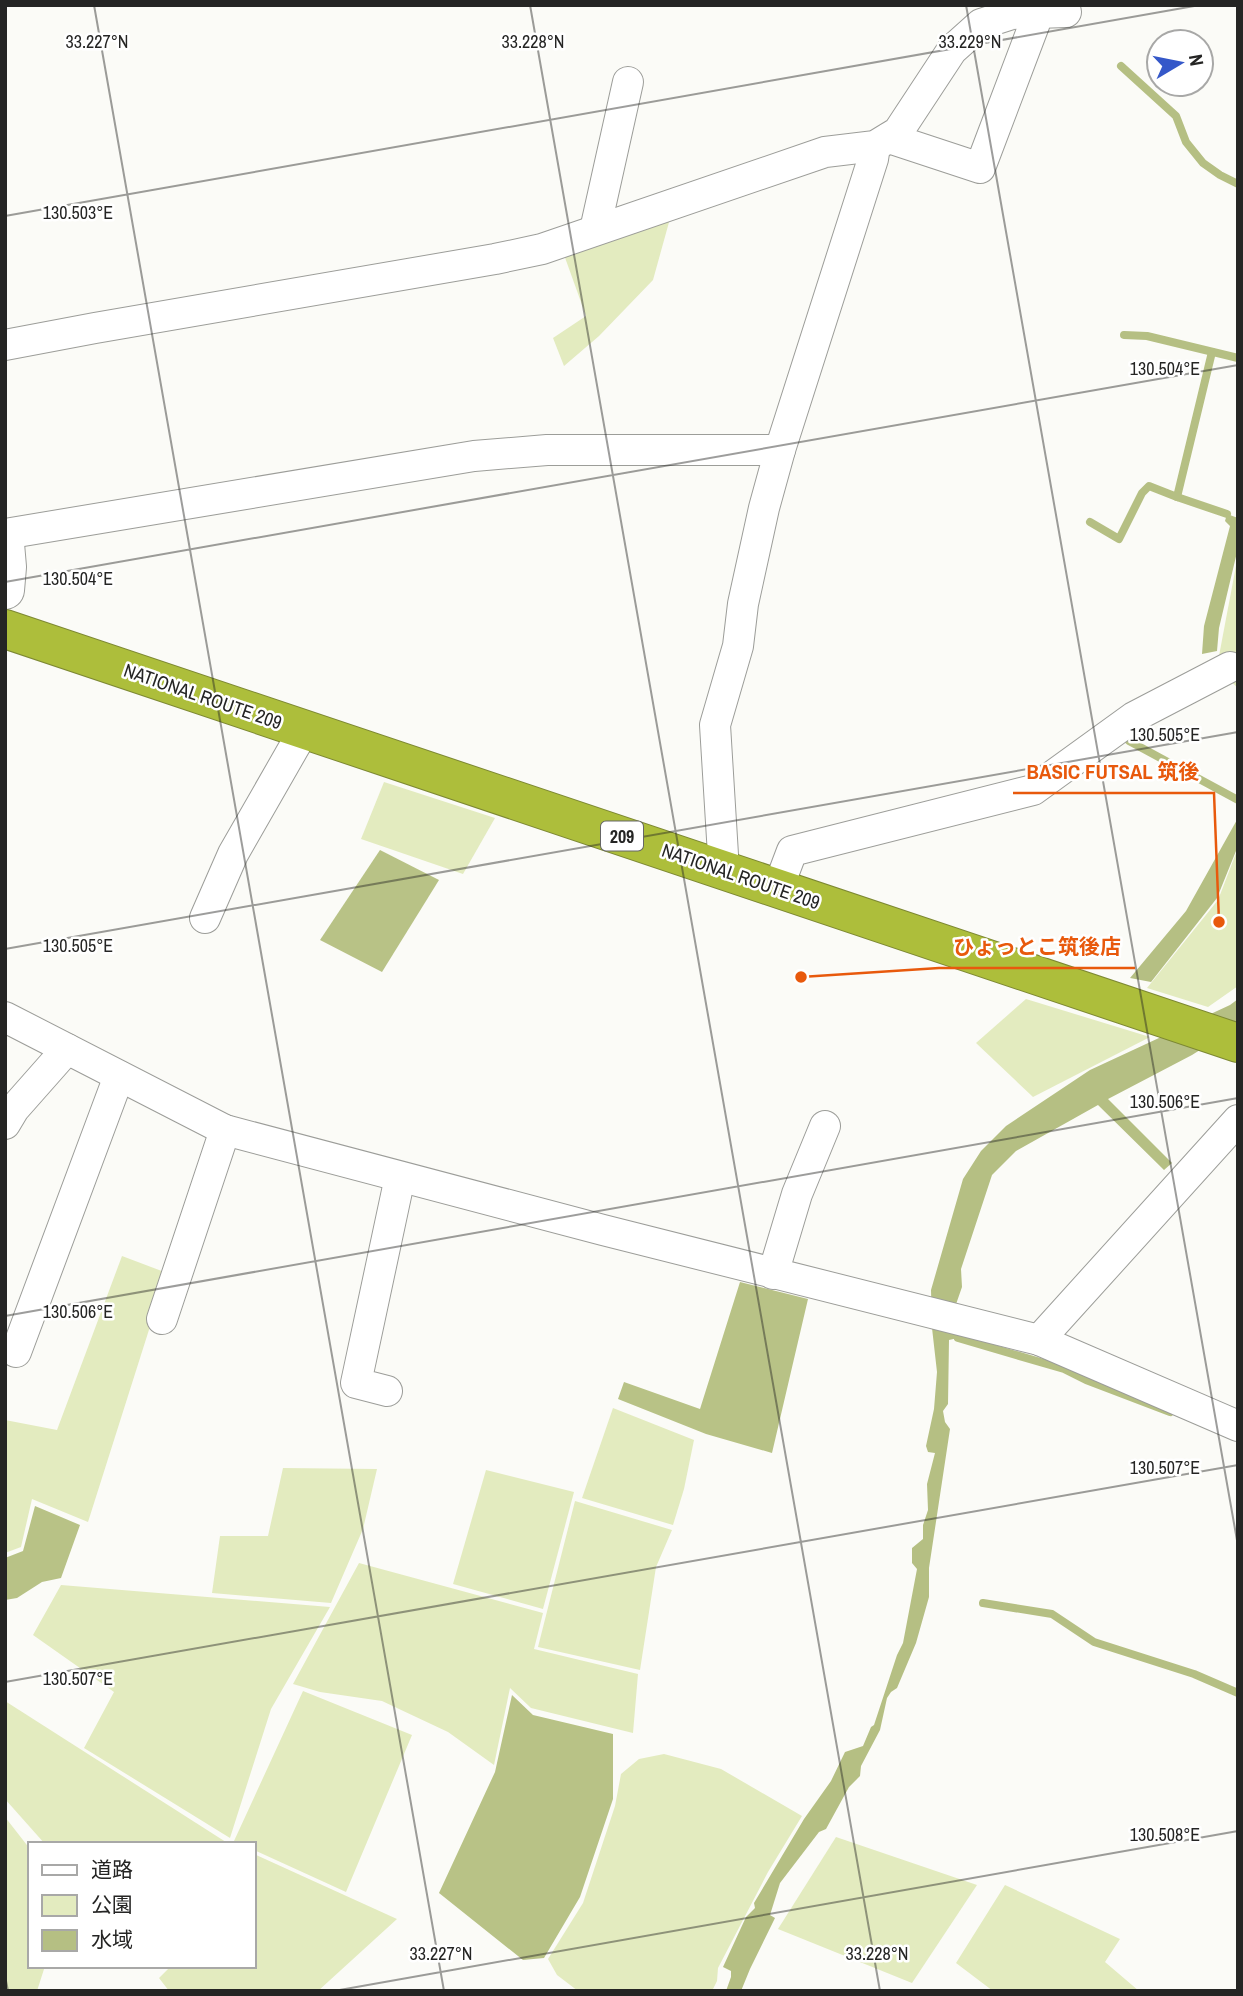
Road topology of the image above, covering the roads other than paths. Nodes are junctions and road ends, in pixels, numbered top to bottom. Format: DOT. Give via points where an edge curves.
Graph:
graph roads {
  1 [pos="628,82"];
  2 [pos="882,142"];
  3 [pos="595,230"];
  4 [pos="5,345"];
  5 [pos="780,450"];
  6 [pos="5,534"];
  7 [pos="5,544"];
  8 [pos="5,590"];
  9 [pos="5,629"];
  10 [pos="1230,667"];
  11 [pos="304,730"];
  12 [pos="724,871"];
  13 [pos="778,888"];
  14 [pos="205,918"];
  15 [pos="5,1017"];
  16 [pos="1238,1043"];
  17 [pos="67,1049"];
  18 [pos="119,1076"];
  19 [pos="1238,1119"];
  20 [pos="5,1125"];
  21 [pos="825,1126"];
  22 [pos="226,1130"];
  23 [pos="400,1177"];
  24 [pos="773,1274"];
  25 [pos="162,1320"];
  26 [pos="1039,1340"];
  27 [pos="16,1352"];
  28 [pos="387,1391"];
  29 [pos="1238,1426"];
  1 -- 3 [label="street"];
  2 -- 2 [label="street" via="980,168 1053,12 1012,14 981,24 952,50 898,132"];
  2 -- 3 [label="street" via="825,152"];
  2 -- 5 [label="street"];
  3 -- 4 [label="street" via="495,259"];
  5 -- 6 [label="street" via="547,450 474,456"];
  5 -- 12 [label="street" via="743,604 738,646 715,725"];
  7 -- 8 [label="street"];
  9 -- 11 [label="highway, NATIONAL ROUTE 209 / 209"];
  10 -- 13 [label="street" via="1134,717 1033,790 792,851"];
  11 -- 12 [label="highway, NATIONAL ROUTE 209 / 209"];
  11 -- 14 [label="street" via="233,854"];
  12 -- 13 [label="highway, NATIONAL ROUTE 209 / 209"];
  13 -- 16 [label="highway, NATIONAL ROUTE 209 / 209"];
  15 -- 17 [label="street"];
  17 -- 18 [label="street"];
  17 -- 20 [label="street"];
  18 -- 22 [label="street"];
  18 -- 27 [label="street"];
  19 -- 26 [label="street"];
  21 -- 24 [label="street" via="797,1194"];
  22 -- 23 [label="street"];
  22 -- 25 [label="street"];
  23 -- 24 [label="street"];
  23 -- 28 [label="street" via="356,1383"];
  24 -- 26 [label="street"];
  26 -- 29 [label="street"];
}
